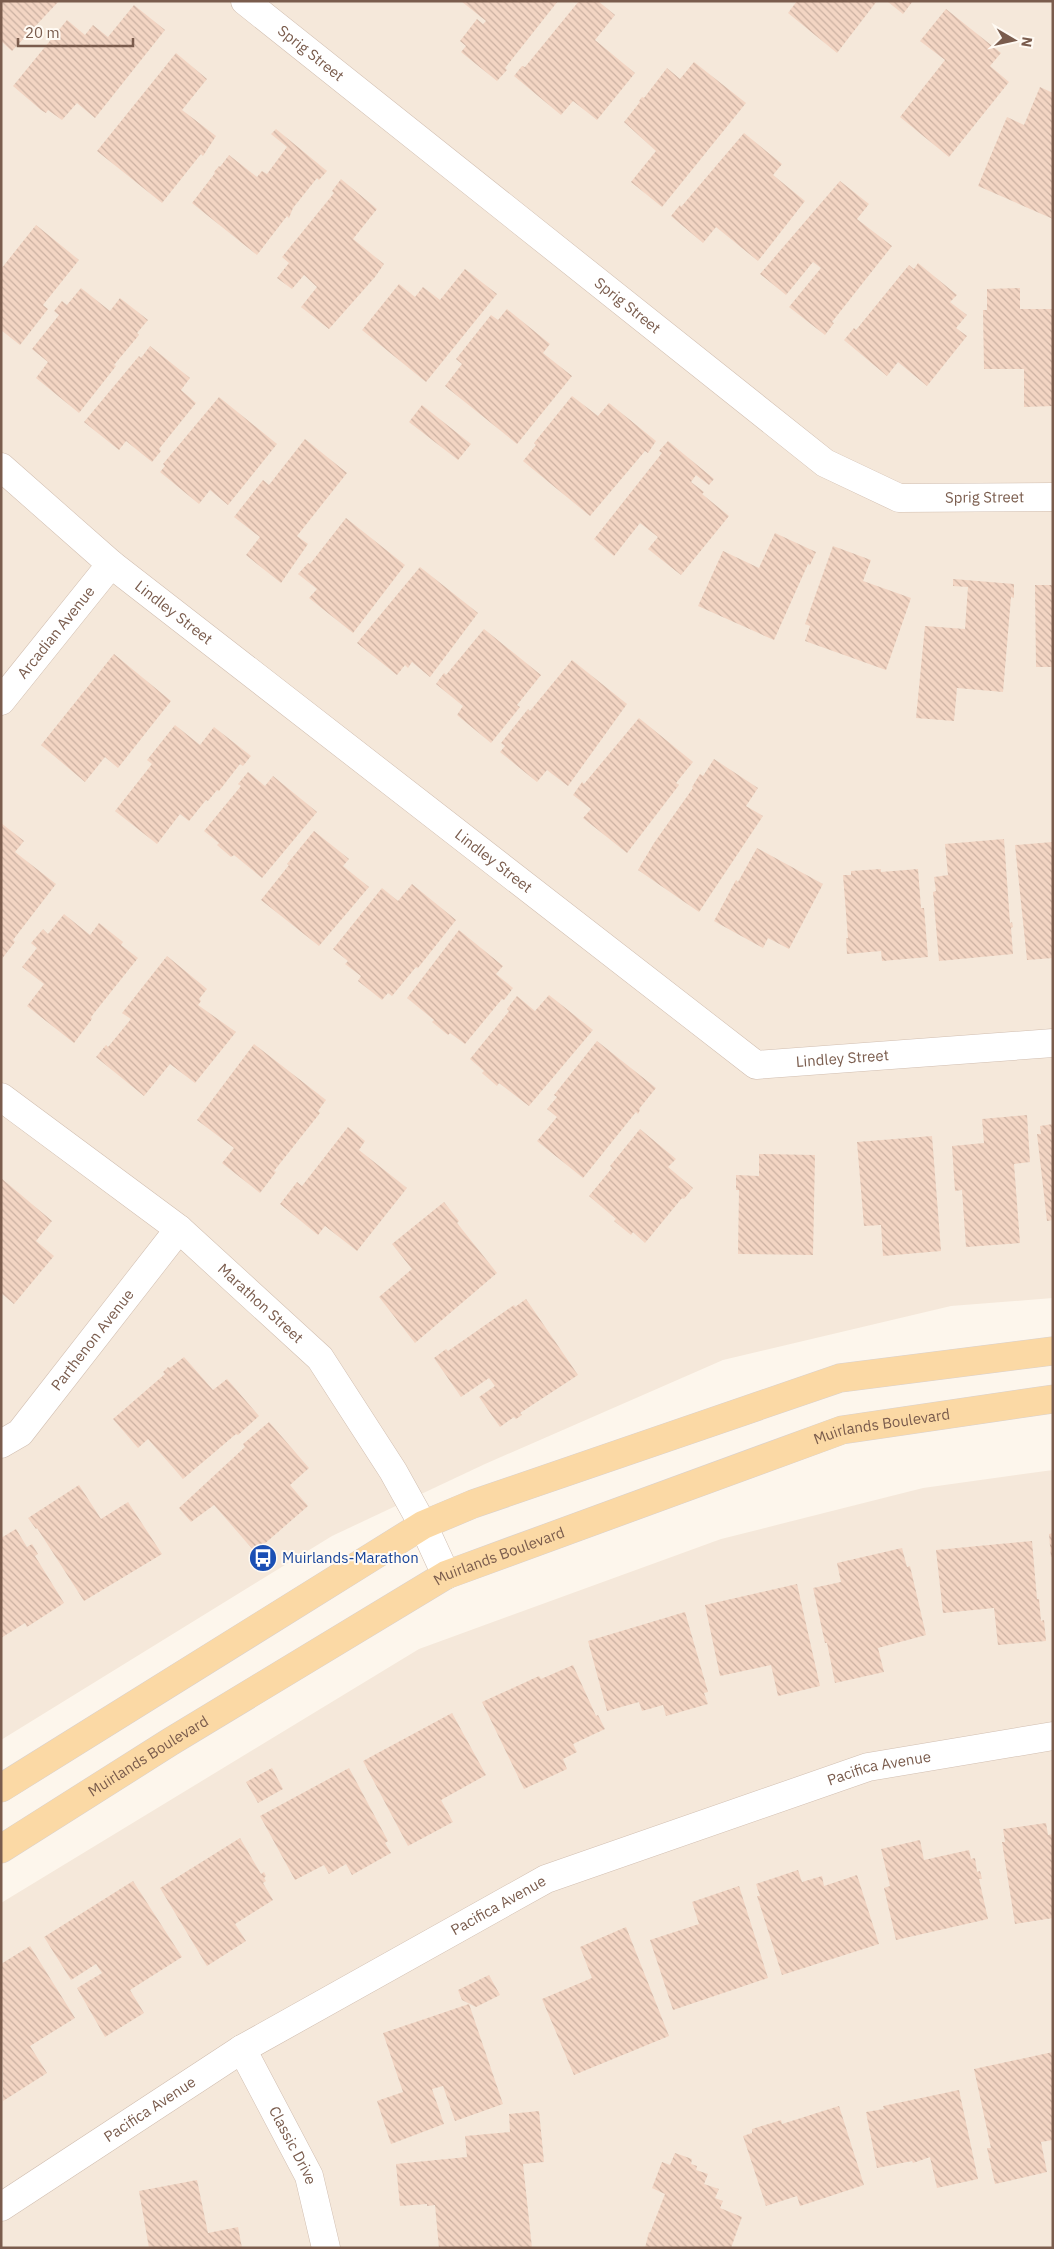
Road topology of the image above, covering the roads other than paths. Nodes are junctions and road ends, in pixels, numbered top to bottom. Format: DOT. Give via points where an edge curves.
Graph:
graph roads {
  1 [pos="246,1"];
  2 [pos="1,467"];
  3 [pos="1053,497"];
  4 [pos="111,564"];
  5 [pos="1,701"];
  6 [pos="1053,1043"];
  7 [pos="1,1097"];
  8 [pos="179,1229"];
  9 [pos="1053,1351"];
  10 [pos="1053,1399"];
  11 [pos="1,1444"];
  12 [pos="423,1525"];
  13 [pos="446,1575"];
  14 [pos="1053,1736"];
  15 [pos="1,1788"];
  16 [pos="1,1849"];
  17 [pos="242,2049"];
  18 [pos="1,2207"];
  19 [pos="326,2248"];
  1 -- 3 [label="street, Sprig Street" via="825,463 899,498"];
  2 -- 4 [label="street, Lindley Street"];
  4 -- 5 [label="street, Arcadian Avenue"];
  4 -- 6 [label="street, Lindley Street" via="756,1066"];
  7 -- 8 [label="street, Marathon Street"];
  8 -- 11 [label="street, Parthenon Avenue" via="20,1433"];
  8 -- 12 [label="street, Marathon Street" via="320,1358 393,1471"];
  9 -- 12 [label="main road" via="840,1378 486,1499"];
  10 -- 13 [label="main road, Muirlands Boulevard" via="842,1430"];
  12 -- 13 [label="street, Marathon Street"];
  12 -- 15 [label="main road"];
  13 -- 16 [label="main road, Muirlands Boulevard" via="170,1742"];
  14 -- 17 [label="street, Pacifica Avenue" via="868,1767 546,1878"];
  17 -- 18 [label="street, Pacifica Avenue"];
  17 -- 19 [label="street, Classic Drive" via="309,2176"];
}
